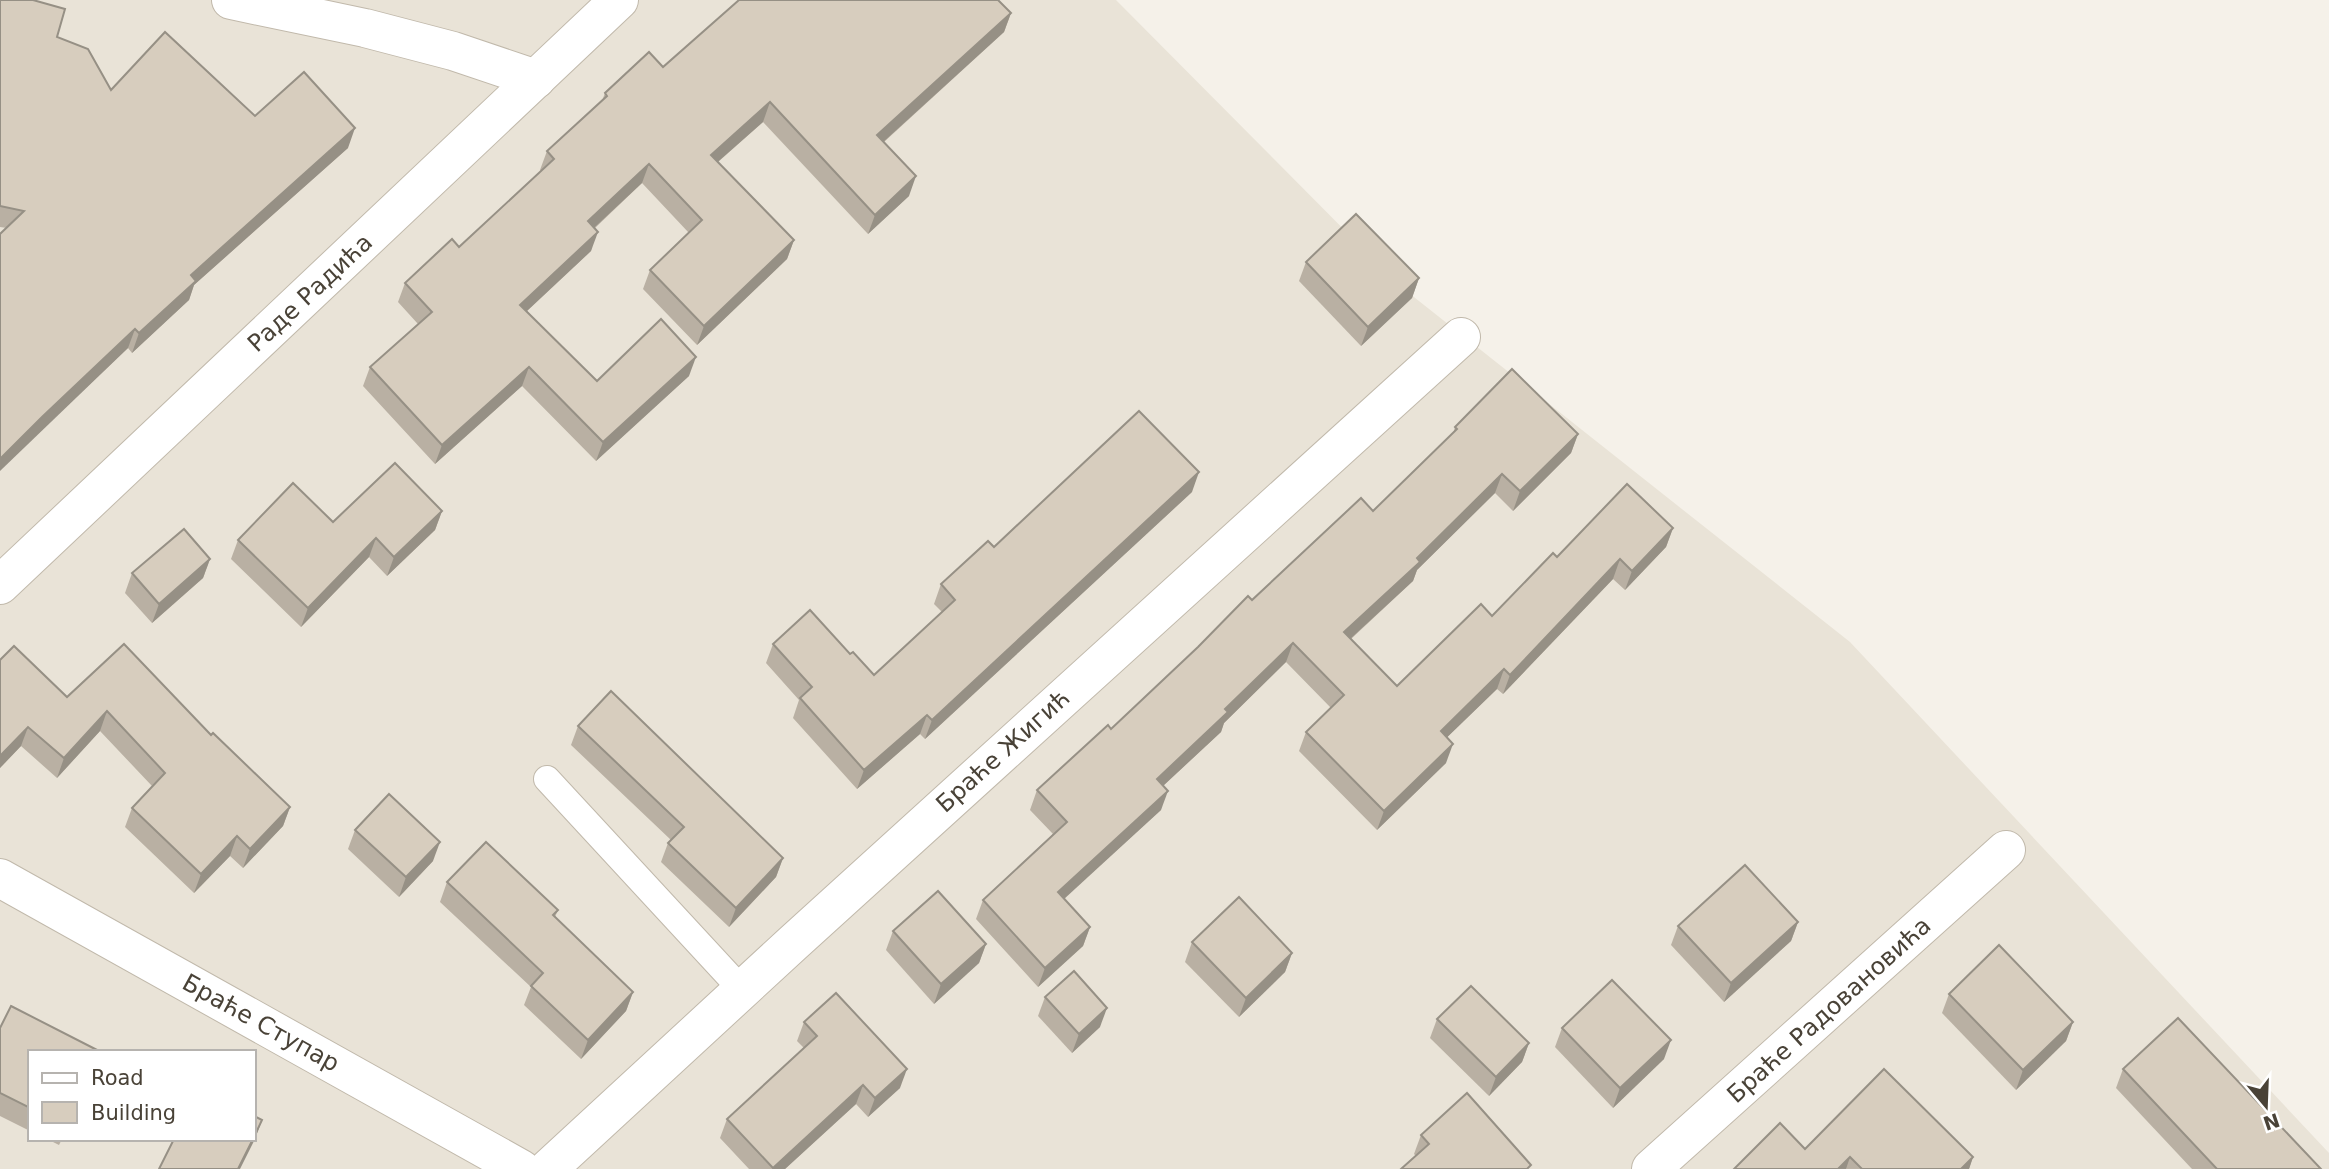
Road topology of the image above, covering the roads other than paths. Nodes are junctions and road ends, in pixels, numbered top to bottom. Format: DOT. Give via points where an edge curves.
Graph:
graph roads {
  1 [pos="231,0"];
  2 [pos="619,0"];
  3 [pos="536,79"];
  4 [pos="1461,337"];
  5 [pos="0,585"];
  6 [pos="547,779"];
  7 [pos="2006,849"];
  8 [pos="0,878"];
  9 [pos="742,990"];
  10 [pos="522,1169"];
  11 [pos="548,1169"];
  12 [pos="1651,1169"];
  1 -- 3 [label="street" via="365,28"];
  2 -- 3 [label="street, Раде Радића"];
  3 -- 5 [label="street, Раде Радића"];
  4 -- 9 [label="street, Браће Жигић"];
  6 -- 9 [label="lane"];
  7 -- 12 [label="street, Браће Радовановића"];
  8 -- 10 [label="street, Браће Ступар"];
  9 -- 11 [label="street, Браће Жигић"];
}
